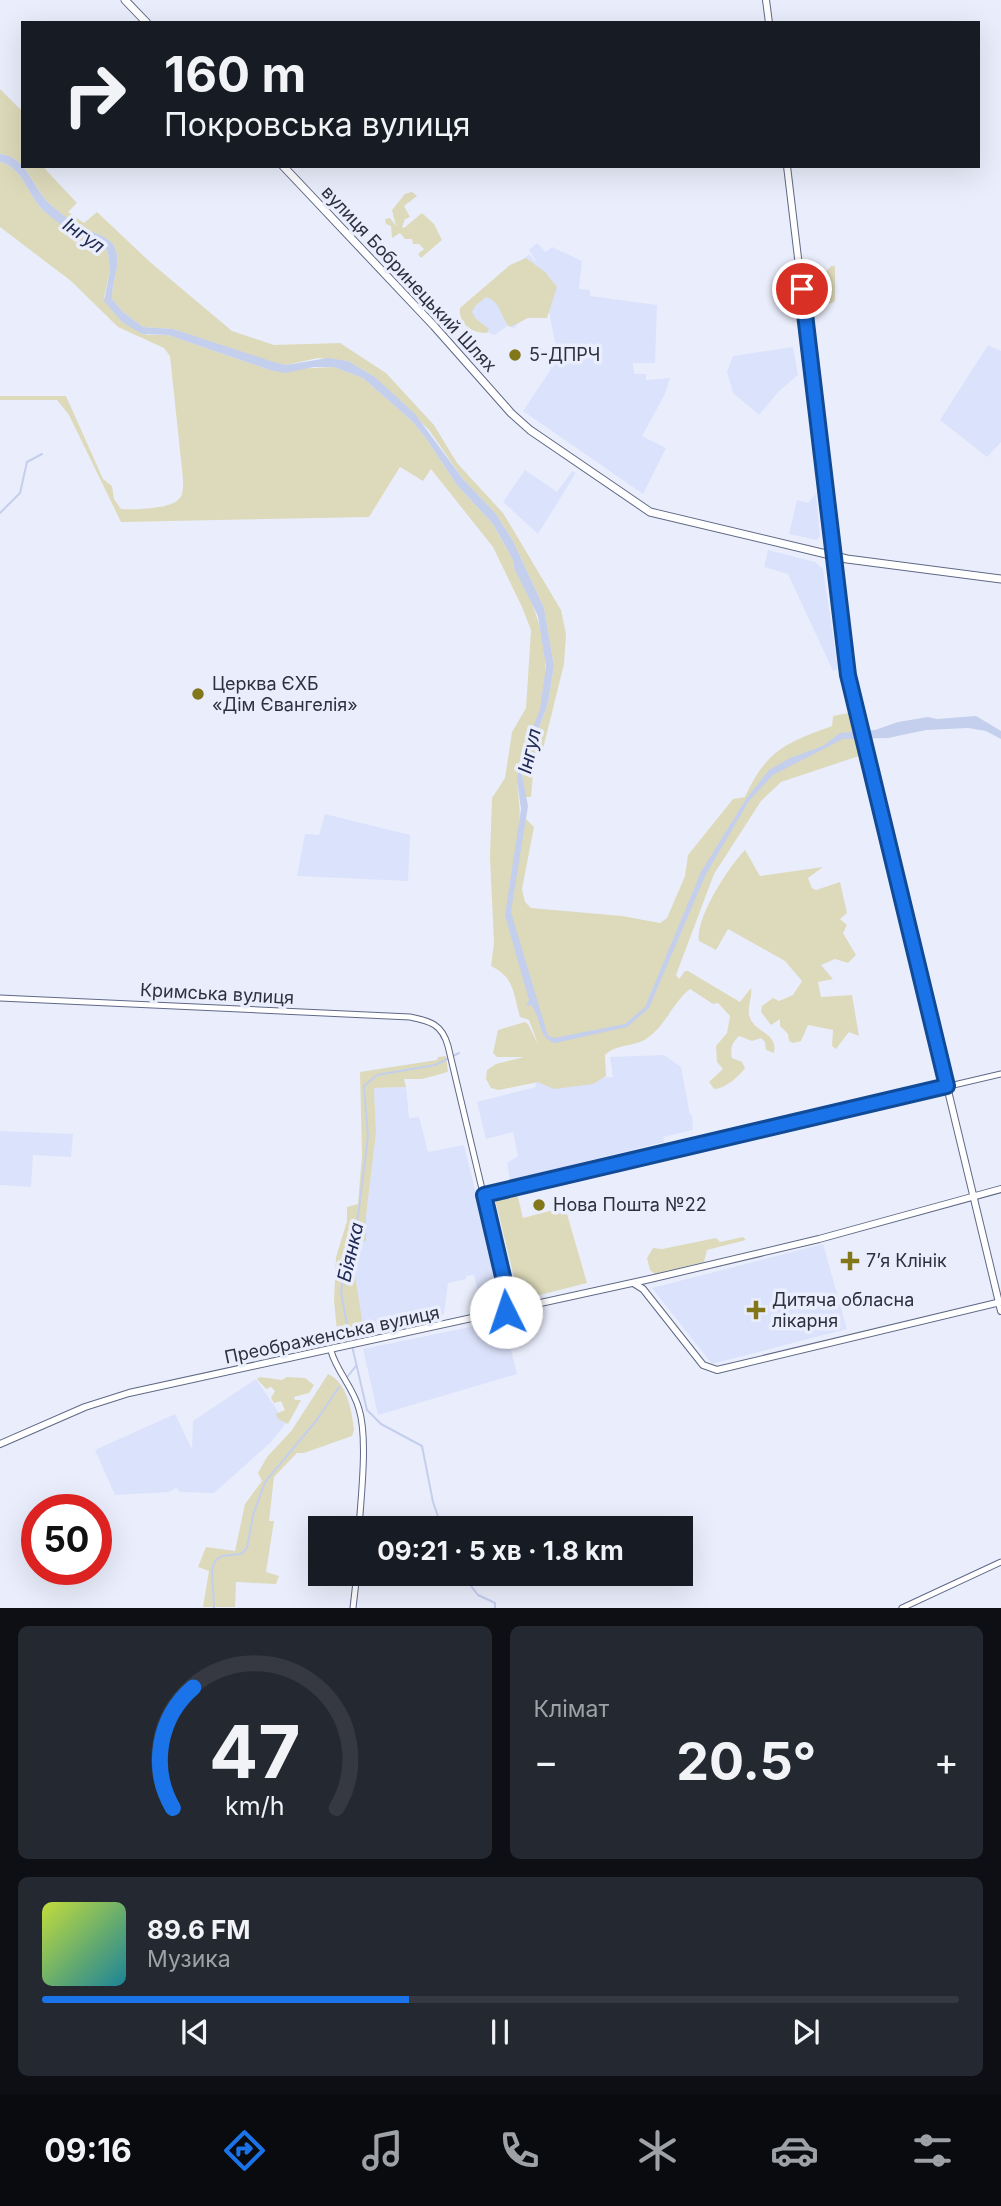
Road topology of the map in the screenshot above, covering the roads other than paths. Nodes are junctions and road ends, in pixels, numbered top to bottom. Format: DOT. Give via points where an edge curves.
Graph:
graph roads {
  1 [pos="125,0"];
  2 [pos="766,0"];
  3 [pos="145,21"];
  4 [pos="769,21"];
  5 [pos="285,168"];
  6 [pos="787,168"];
  7 [pos="834,555"];
  8 [pos="1001,579"];
  9 [pos="0,998"];
  10 [pos="1001,1074"];
  11 [pos="947,1086"];
  12 [pos="1001,1189"];
  13 [pos="484,1195"];
  14 [pos="974,1197"];
  15 [pos="633,1283"];
  16 [pos="1000,1302"];
  17 [pos="511,1311"];
  18 [pos="1001,1311"];
  19 [pos="331,1351"];
  20 [pos="0,1444"];
  21 [pos="359,1516"];
  22 [pos="1001,1562"];
  23 [pos="356,1586"];
  24 [pos="353,1608"];
  25 [pos="902,1608"];
  1 -- 3 [label="main road"];
  2 -- 4 [label="main road"];
  5 -- 7 [label="main road, вулиця Бобринецький Шлях" via="530,430 650,512"];
  6 -- 7 [label="main road"];
  7 -- 8 [label="main road, вулиця Бобринецький Шлях"];
  7 -- 11 [label="main road" via="848,675"];
  9 -- 13 [label="street, Кримська вулиця" via="432,1021 449,1046"];
  10 -- 11 [label="street"];
  11 -- 13 [label="street"];
  11 -- 14 [label="main road"];
  12 -- 14 [label="main road, Преображенська вулиця"];
  13 -- 17 [label="street"];
  14 -- 15 [label="main road, Преображенська вулиця"];
  14 -- 16 [label="main road"];
  15 -- 16 [label="main road" via="643,1289 708,1369 726,1369"];
  15 -- 17 [label="main road, Преображенська вулиця"];
  16 -- 18 [label="main road"];
  17 -- 19 [label="main road, Преображенська вулиця"];
  19 -- 20 [label="main road, Преображенська вулиця" via="130,1393"];
  19 -- 21 [label="street" via="359,1409"];
  22 -- 25 [label="street"];
  23 -- 24 [label="street"];
}
